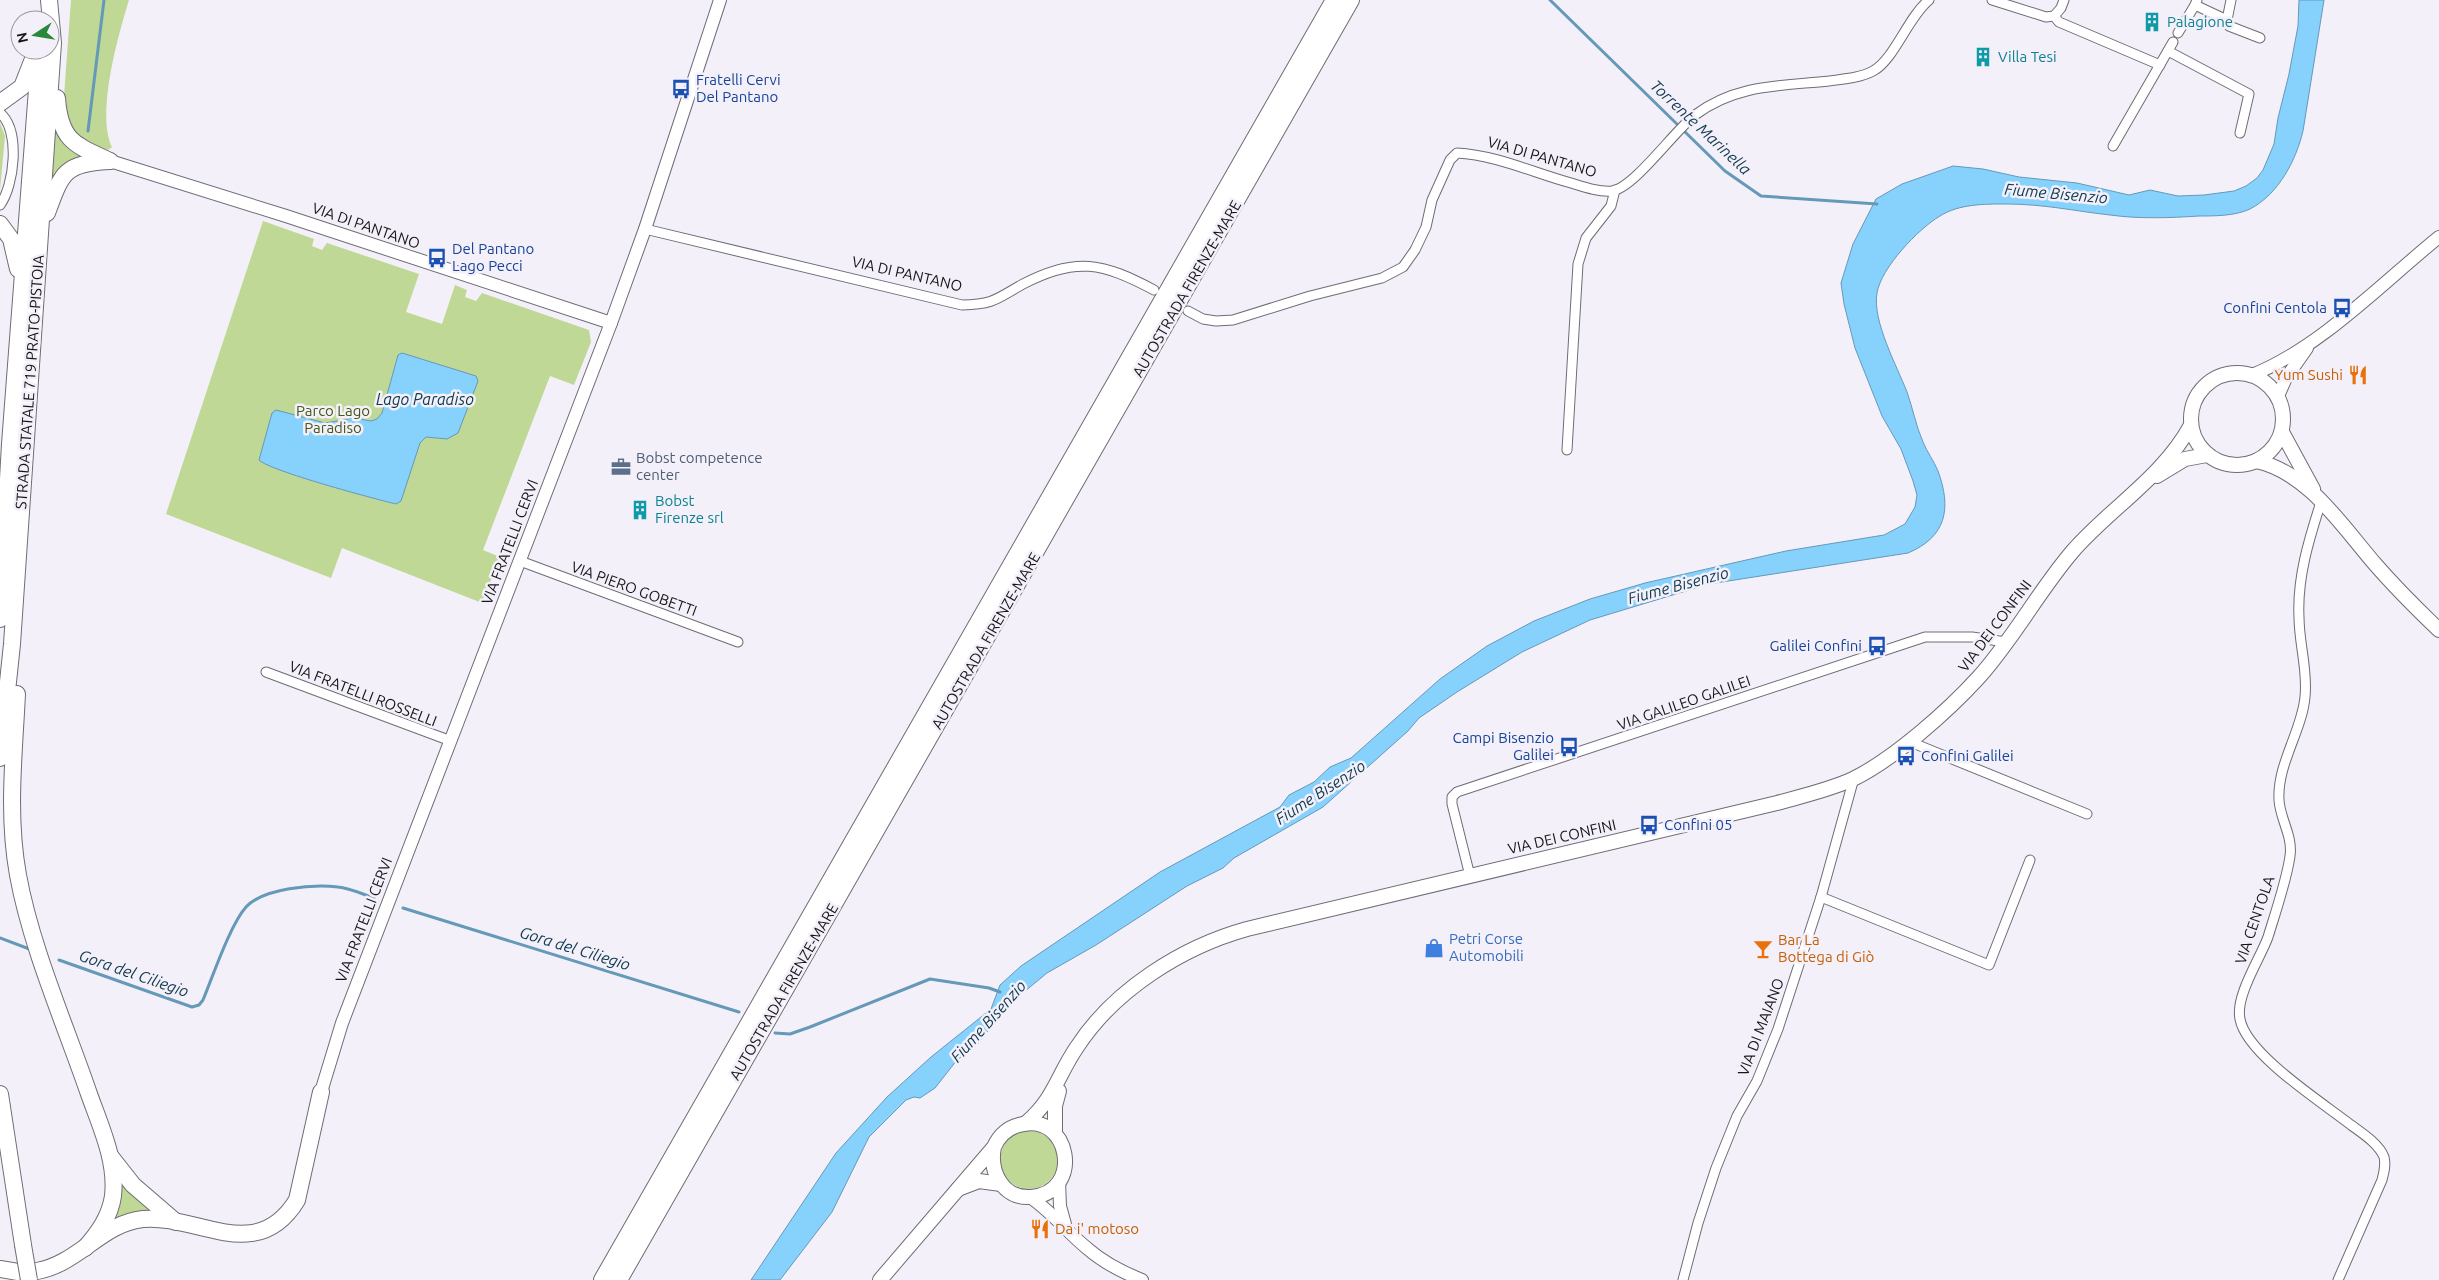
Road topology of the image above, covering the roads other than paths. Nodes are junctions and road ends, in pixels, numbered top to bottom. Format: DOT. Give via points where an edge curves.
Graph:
graph roads {
  1 [pos="720,0"];
  2 [pos="1334,0"];
  3 [pos="1351,0"];
  4 [pos="1929,0"];
  5 [pos="1992,0"];
  6 [pos="2064,0"];
  7 [pos="2231,0"];
  8 [pos="2196,3"];
  9 [pos="2054,16"];
  10 [pos="2226,20"];
  11 [pos="2260,38"];
  12 [pos="2168,51"];
  13 [pos="32,60"];
  14 [pos="45,60"];
  15 [pos="46,60"];
  16 [pos="48,60"];
  17 [pos="2160,65"];
  18 [pos="0,103"];
  19 [pos="0,113"];
  20 [pos="2240,132"];
  21 [pos="2114,146"];
  22 [pos="110,161"];
  23 [pos="1615,190"];
  24 [pos="0,205"];
  25 [pos="0,224"];
  26 [pos="41,229"];
  27 [pos="645,229"];
  28 [pos="2439,237"];
  29 [pos="22,288"];
  30 [pos="1154,290"];
  31 [pos="1188,311"];
  32 [pos="611,323"];
  33 [pos="2314,340"];
  34 [pos="2252,375"];
  35 [pos="2278,396"];
  36 [pos="2191,425"];
  37 [pos="2282,432"];
  38 [pos="1567,450"];
  39 [pos="2207,455"];
  40 [pos="2256,461"];
  41 [pos="2136,491"];
  42 [pos="2320,500"];
  43 [pos="520,561"];
  44 [pos="0,619"];
  45 [pos="2439,630"];
  46 [pos="738,642"];
  47 [pos="2006,642"];
  48 [pos="12,644"];
  49 [pos="266,672"];
  50 [pos="451,741"];
  51 [pos="1908,741"];
  52 [pos="0,758"];
  53 [pos="1854,778"];
  54 [pos="2087,814"];
  55 [pos="2030,860"];
  56 [pos="1470,876"];
  57 [pos="1821,898"];
  58 [pos="1069,1059"];
  59 [pos="321,1092"];
  60 [pos="0,1094"];
  61 [pos="1026,1123"];
  62 [pos="1055,1133"];
  63 [pos="994,1147"];
  64 [pos="109,1156"];
  65 [pos="1059,1182"];
  66 [pos="1001,1184"];
  67 [pos="955,1190"];
  68 [pos="1030,1197"];
  69 [pos="176,1222"];
  70 [pos="1067,1228"];
  71 [pos="85,1248"];
  72 [pos="0,1269"];
  73 [pos="28,1274"];
  74 [pos="602,1280"];
  75 [pos="619,1280"];
  76 [pos="880,1280"];
  77 [pos="1142,1280"];
  78 [pos="1683,1280"];
  79 [pos="2338,1280"];
  1 -- 27 [label="street, VIA FRATELLI CERVI"];
  2 -- 74 [label="highway, AUTOSTRADA FIRENZE-MARE"];
  3 -- 75 [label="highway, AUTOSTRADA FIRENZE-MARE"];
  4 -- 23 [label="street" via="1875,70 1850,78 1748,89 1729,95 1694,116 1631,180"];
  5 -- 9 [label="street" via="2038,16"];
  6 -- 9 [label="street"];
  7 -- 10 [label="street"];
  8 -- 10 [label="street"];
  8 -- 12 [label="street"];
  9 -- 17 [label="street" via="2059,22"];
  10 -- 11 [label="street" via="2228,26"];
  12 -- 17 [label="street"];
  12 -- 20 [label="street" via="2250,94"];
  13 -- 18 [label="highway" via="22,87"];
  14 -- 29 [label="highway, STRADA STATALE 719 PRATO-PISTOIA"];
  15 -- 26 [label="highway, STRADA STATALE 719 PRATO-PISTOIA"];
  16 -- 22 [label="highway" via="62,127 81,148"];
  17 -- 21 [label="street"];
  19 -- 24 [label="street" via="12,131 13,148 8,194"];
  22 -- 26 [label="highway" via="87,162 67,170 54,193"];
  22 -- 32 [label="street, VIA DI PANTANO"];
  23 -- 31 [label="street, VIA DI PANTANO" via="1594,190 1489,158 1457,153 1450,160 1432,200 1426,226 1415,250 1403,267 1382,278 1233,320 1203,319"];
  23 -- 38 [label="street" via="1611,206 1586,238 1578,264"];
  25 -- 29 [label="highway" via="11,239"];
  26 -- 48 [label="highway, STRADA STATALE 719 PRATO-PISTOIA"];
  27 -- 30 [label="street, VIA DI PANTANO" via="962,305 986,304 1043,274 1080,266 1108,268"];
  27 -- 32 [label="street, VIA FRATELLI CERVI"];
  28 -- 33 [label="street, VIA DEI CONFINI"];
  29 -- 44 [label="highway, STRADA STATALE 719 PRATO-PISTOIA"];
  32 -- 43 [label="street, VIA FRATELLI CERVI"];
  33 -- 34 [label="street, VIA DEI CONFINI" via="2282,361"];
  33 -- 35 [label="street, VIA DEI CONFINI" via="2289,373"];
  34 -- 35 [label="main road"];
  34 -- 36 [label="main road, VIA DEI CONFINI" via="2226,374 2207,384 2193,405"];
  35 -- 37 [label="main road" via="2283,412"];
  36 -- 39 [label="main road" via="2197,443"];
  36 -- 41 [label="main road, VIA DEI CONFINI" via="2179,444"];
  37 -- 40 [label="main road" via="2272,449"];
  37 -- 42 [label="main road"];
  39 -- 40 [label="main road" via="2231,466"];
  39 -- 41 [label="main road, VIA DEI CONFINI" via="2180,461"];
  40 -- 42 [label="main road" via="2279,468"];
  41 -- 47 [label="main road, VIA DEI CONFINI" via="2092,530 2072,553"];
  42 -- 45 [label="main road" via="2378,568"];
  42 -- 79 [label="street, VIA CENTOLA" via="2308,540 2298,617 2306,678 2305,699 2284,769 2279,800 2290,840 2290,855 2268,937 2245,990 2239,1017 2250,1042 2378,1148 2384,1157 2382,1180"];
  43 -- 46 [label="street, VIA PIERO GOBETTI"];
  43 -- 50 [label="street, VIA FRATELLI CERVI"];
  47 -- 51 [label="main road, VIA DEI CONFINI" via="1979,677"];
  47 -- 56 [label="street, VIA GALILEO GALILEI" via="1972,637 1925,637 1457,792 1452,797 1452,804"];
  48 -- 52 [label="highway, STRADA STATALE 719 PRATO-PISTOIA"];
  48 -- 64 [label="highway" via="19,676 11,824 18,875 33,934"];
  49 -- 50 [label="street, VIA FRATELLI ROSSELLI"];
  50 -- 59 [label="street, VIA FRATELLI CERVI" via="342,1024"];
  51 -- 53 [label="main road, VIA DEI CONFINI"];
  51 -- 54 [label="street"];
  53 -- 56 [label="main road, VIA DEI CONFINI" via="1777,803"];
  53 -- 57 [label="street, VIA DI MAIANO"];
  55 -- 57 [label="street" via="1989,965"];
  56 -- 58 [label="main road, VIA DEI CONFINI" via="1247,928 1206,942 1166,963 1141,981 1094,1024"];
  57 -- 78 [label="street, VIA DI MAIANO" via="1778,1029 1716,1168"];
  58 -- 61 [label="main road, VIA DEI CONFINI" via="1048,1102"];
  58 -- 62 [label="main road, VIA DEI CONFINI" via="1055,1106"];
  59 -- 69 [label="highway" via="297,1200 275,1225 250,1233 218,1233"];
  60 -- 73 [label="highway, bridge"];
  61 -- 62 [label="main road" via="1040,1124"];
  61 -- 63 [label="main road, VIA DEI CONFINI" via="1005,1132"];
  62 -- 65 [label="main road, VIA DEI CONFINI" via="1066,1156"];
  63 -- 66 [label="main road" via="992,1163"];
  63 -- 67 [label="main road, VIA DEI CONFINI"];
  64 -- 69 [label="highway" via="132,1185"];
  64 -- 71 [label="highway" via="113,1182 110,1209 96,1236"];
  65 -- 68 [label="main road" via="1046,1193"];
  65 -- 70 [label="street" via="1060,1206"];
  66 -- 67 [label="main road, VIA DEI CONFINI" via="979,1181"];
  66 -- 68 [label="main road, VIA DEI CONFINI" via="1014,1194"];
  67 -- 76 [label="main road, VIA DEI CONFINI"];
  68 -- 70 [label="street"];
  69 -- 71 [label="highway" via="133,1221 113,1229"];
  70 -- 77 [label="street" via="1098,1258"];
  71 -- 73 [label="highway" via="60,1264"];
  72 -- 73 [label="highway"];
}
